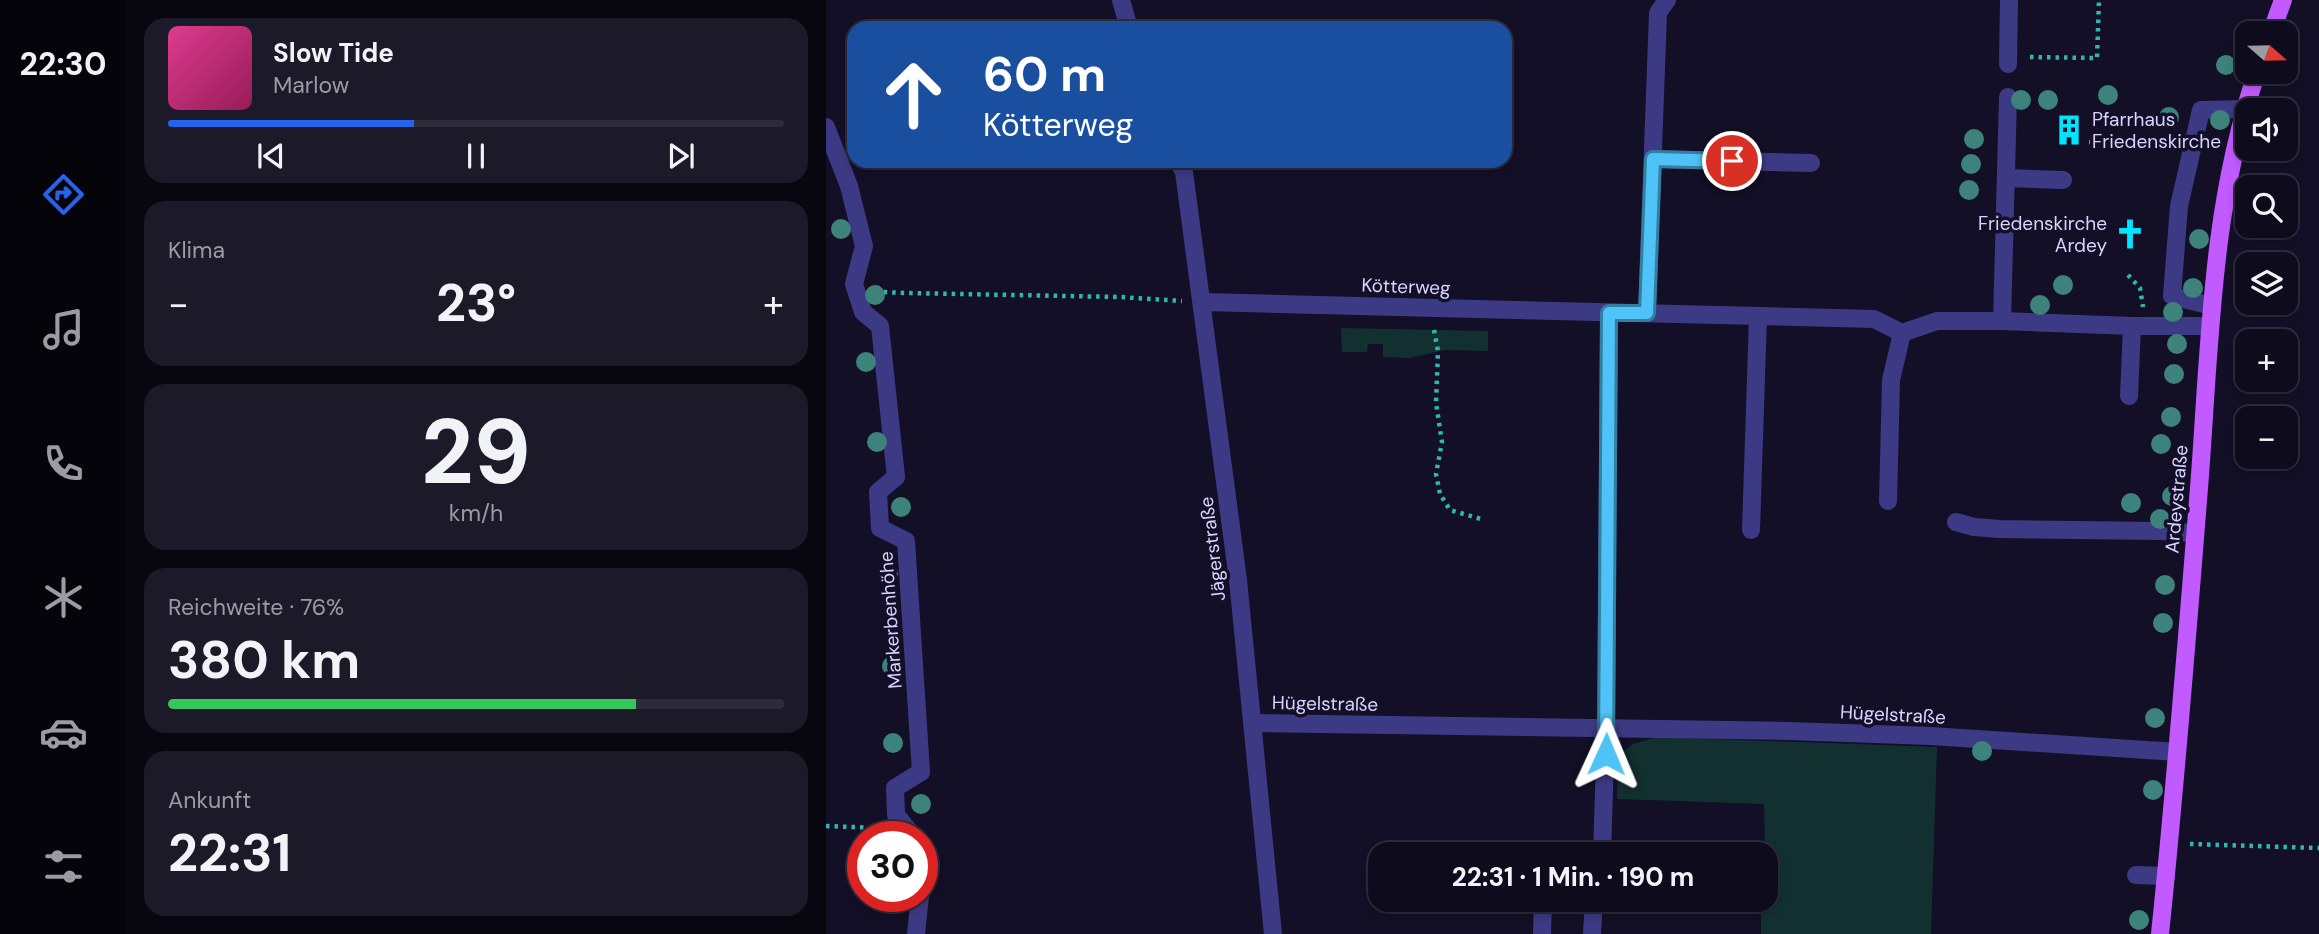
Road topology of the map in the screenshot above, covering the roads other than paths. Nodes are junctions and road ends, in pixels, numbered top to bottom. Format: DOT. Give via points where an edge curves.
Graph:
graph roads {
  1 [pos="1121,0"];
  2 [pos="1667,0"];
  3 [pos="2009,0"];
  4 [pos="2283,0"];
  5 [pos="1127,21"];
  6 [pos="2275,21"];
  7 [pos="2008,60"];
  8 [pos="2008,97"];
  9 [pos="2235,109"];
  10 [pos="826,127"];
  11 [pos="2235,153"];
  12 [pos="1653,159"];
  13 [pos="1811,163"];
  14 [pos="1182,168"];
  15 [pos="2007,178"];
  16 [pos="2063,180"];
  17 [pos="1203,302"];
  18 [pos="2212,306"];
  19 [pos="1609,313"];
  20 [pos="1647,313"];
  21 [pos="1758,316"];
  22 [pos="2001,321"];
  23 [pos="2132,326"];
  24 [pos="2210,326"];
  25 [pos="1902,333"];
  26 [pos="2129,396"];
  27 [pos="1888,501"];
  28 [pos="1956,522"];
  29 [pos="1751,530"];
  30 [pos="2195,533"];
  31 [pos="1252,723"];
  32 [pos="1606,728"];
  33 [pos="2178,752"];
  34 [pos="901,821"];
  35 [pos="1602,842"];
  36 [pos="2136,875"];
  37 [pos="2166,876"];
  38 [pos="918,912"];
  39 [pos="1543,912"];
  40 [pos="1593,912"];
  41 [pos="916,934"];
  42 [pos="1273,934"];
  43 [pos="1542,934"];
  44 [pos="1592,934"];
  45 [pos="2160,934"];
  1 -- 5 [label="street"];
  2 -- 12 [label="street" via="1657,13"];
  3 -- 7 [label="street"];
  4 -- 6 [label="main road"];
  8 -- 15 [label="street"];
  9 -- 18 [label="street" via="2201,110 2179,206 2172,296"];
  10 -- 34 [label="street, Markerbenhöhe" via="849,186 864,246 853,284 863,312 880,326 897,477 878,492 880,528 906,541 921,772 895,788 896,815"];
  11 -- 18 [label="main road, Ardeystraße" via="2219,233"];
  12 -- 13 [label="street"];
  12 -- 20 [label="street"];
  14 -- 17 [label="street, Jägerstraße"];
  15 -- 16 [label="street"];
  15 -- 22 [label="street"];
  17 -- 19 [label="street, Kötterweg"];
  17 -- 31 [label="street, Jägerstraße"];
  18 -- 24 [label="main road, Ardeystraße"];
  19 -- 20 [label="street, Kötterweg"];
  19 -- 32 [label="street"];
  20 -- 21 [label="street, Kötterweg"];
  21 -- 25 [label="street, Kötterweg" via="1874,319"];
  21 -- 29 [label="street"];
  22 -- 23 [label="street"];
  22 -- 25 [label="street" via="1937,321"];
  23 -- 24 [label="street"];
  23 -- 26 [label="street"];
  24 -- 30 [label="main road, Ardeystraße"];
  25 -- 27 [label="street" via="1891,380"];
  28 -- 30 [label="street" via="2000,529"];
  30 -- 33 [label="main road, Ardeystraße"];
  31 -- 32 [label="street, Hügelstraße"];
  31 -- 42 [label="street, Jägerstraße"];
  32 -- 33 [label="street, Hügelstraße" via="1789,730"];
  32 -- 35 [label="street"];
  33 -- 37 [label="main road, Ardeystraße"];
  36 -- 37 [label="street"];
  37 -- 45 [label="main road, Ardeystraße"];
  38 -- 41 [label="street"];
  39 -- 43 [label="street"];
  40 -- 44 [label="street"];
}
